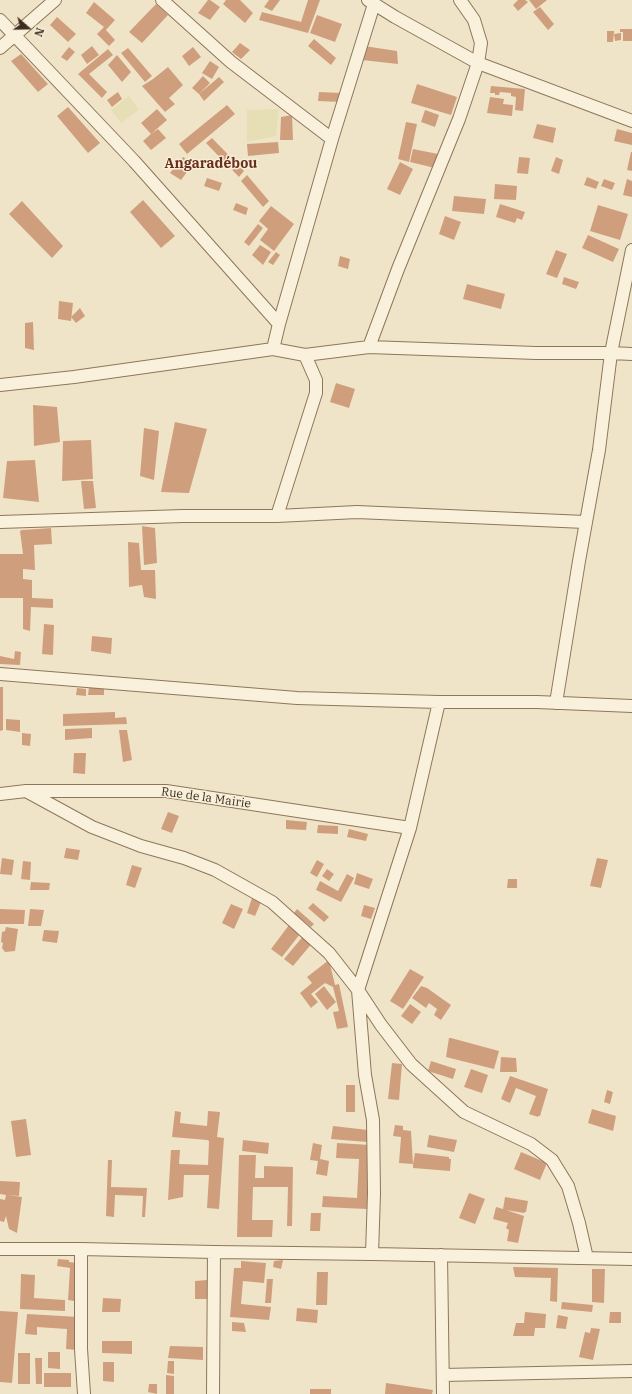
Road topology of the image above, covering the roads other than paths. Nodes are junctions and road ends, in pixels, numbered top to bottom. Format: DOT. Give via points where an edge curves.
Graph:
graph roads {
  1 [pos="55,0"];
  2 [pos="162,0"];
  3 [pos="460,0"];
  4 [pos="371,2"];
  5 [pos="0,20"];
  6 [pos="15,36"];
  7 [pos="0,48"];
  8 [pos="478,63"];
  9 [pos="632,121"];
  10 [pos="332,139"];
  11 [pos="632,250"];
  12 [pos="279,324"];
  13 [pos="369,348"];
  14 [pos="273,349"];
  15 [pos="611,353"];
  16 [pos="632,354"];
  17 [pos="305,355"];
  18 [pos="0,385"];
  19 [pos="277,516"];
  20 [pos="0,522"];
  21 [pos="586,522"];
  22 [pos="0,674"];
  23 [pos="439,702"];
  24 [pos="556,703"];
  25 [pos="632,706"];
  26 [pos="26,791"];
  27 [pos="0,794"];
  28 [pos="410,828"];
  29 [pos="358,990"];
  30 [pos="0,1249"];
  31 [pos="81,1249"];
  32 [pos="214,1252"];
  33 [pos="372,1254"];
  34 [pos="441,1255"];
  35 [pos="587,1258"];
  36 [pos="632,1259"];
  37 [pos="632,1371"];
  38 [pos="443,1375"];
  39 [pos="84,1394"];
  40 [pos="213,1394"];
  41 [pos="443,1394"];
  1 -- 6 [label="street"];
  2 -- 10 [label="street" via="231,62"];
  3 -- 8 [label="street" via="474,20 481,43"];
  4 -- 8 [label="street"];
  4 -- 10 [label="street"];
  5 -- 6 [label="street"];
  6 -- 7 [label="street"];
  6 -- 12 [label="street" via="134,161"];
  8 -- 9 [label="street"];
  8 -- 13 [label="street" via="459,119"];
  10 -- 12 [label="street"];
  11 -- 15 [label="street"];
  12 -- 14 [label="street"];
  13 -- 15 [label="street"];
  13 -- 17 [label="street"];
  14 -- 17 [label="street"];
  14 -- 18 [label="street"];
  15 -- 16 [label="street"];
  15 -- 21 [label="street" via="599,450"];
  17 -- 19 [label="street" via="316,380 316,393"];
  19 -- 20 [label="street" via="183,516"];
  19 -- 21 [label="street" via="356,512"];
  21 -- 24 [label="street"];
  22 -- 23 [label="street" via="297,698"];
  23 -- 24 [label="street"];
  23 -- 28 [label="street"];
  24 -- 25 [label="street"];
  26 -- 27 [label="street, Rue de la Mairie"];
  26 -- 28 [label="street, Rue de la Mairie" via="166,791"];
  26 -- 29 [label="street" via="92,827 214,870 272,902 329,953"];
  28 -- 29 [label="street"];
  29 -- 33 [label="street" via="365,1075 373,1120"];
  29 -- 35 [label="street" via="411,1064 464,1112 531,1144 552,1160 568,1186"];
  30 -- 31 [label="street"];
  31 -- 32 [label="street"];
  31 -- 39 [label="street" via="81,1349"];
  32 -- 33 [label="street"];
  32 -- 40 [label="street"];
  33 -- 34 [label="street"];
  34 -- 35 [label="street"];
  34 -- 38 [label="street"];
  35 -- 36 [label="street"];
  37 -- 38 [label="street"];
  38 -- 41 [label="street"];
}
